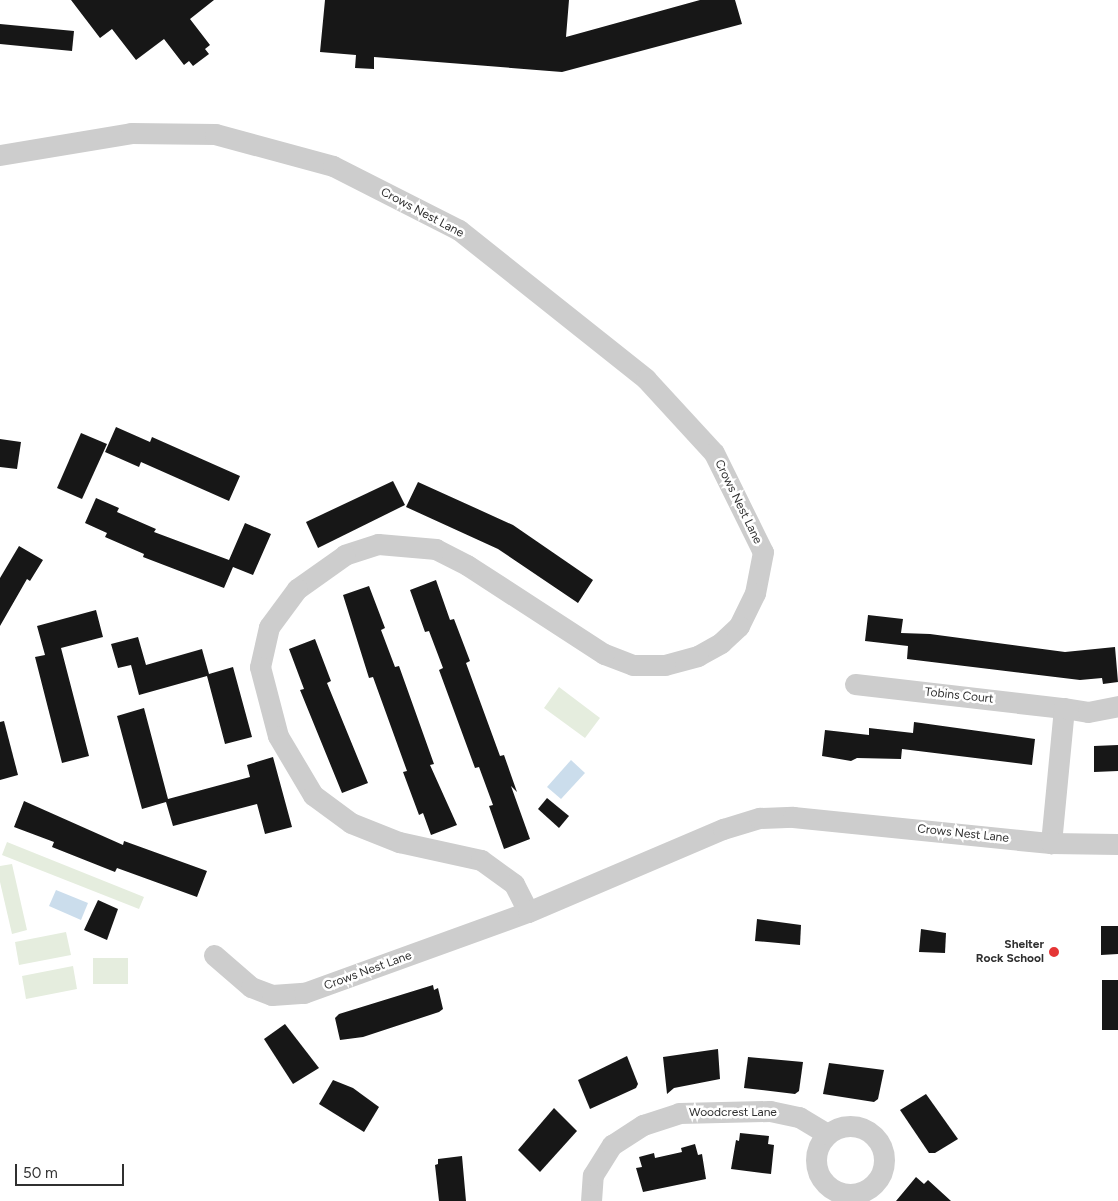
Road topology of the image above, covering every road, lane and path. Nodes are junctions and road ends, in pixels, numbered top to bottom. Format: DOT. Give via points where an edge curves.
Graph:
graph roads {
  1 [pos="0,155"];
  2 [pos="854,684"];
  3 [pos="1118,706"];
  4 [pos="1064,708"];
  5 [pos="1051,843"];
  6 [pos="1118,844"];
  7 [pos="528,912"];
  8 [pos="214,955"];
  9 [pos="827,1134"];
  10 [pos="591,1201"];
  1 -- 7 [label="street, Crows Nest Lane" via="132,133 215,134 333,166 459,230 646,379 714,453 763,552 754,593 738,626 721,643 698,656 665,666 625,662 604,654 467,565 436,549 378,544 345,555 297,589 269,627 260,667 278,736 313,795 351,823 399,842 481,860 514,884"];
  2 -- 4 [label="street, Tobins Court"];
  3 -- 4 [label="street, Tobins Court" via="1088,712"];
  4 -- 5 [label="street"];
  5 -- 6 [label="street, Crows Nest Lane"];
  5 -- 7 [label="street, Crows Nest Lane" via="793,817 759,818 723,828"];
  7 -- 8 [label="street, Crows Nest Lane" via="304,993 272,995 251,987"];
  9 -- 10 [label="street, Woodcrest Lane" via="799,1116 770,1111 679,1113 643,1125 612,1145 593,1175"];
}
